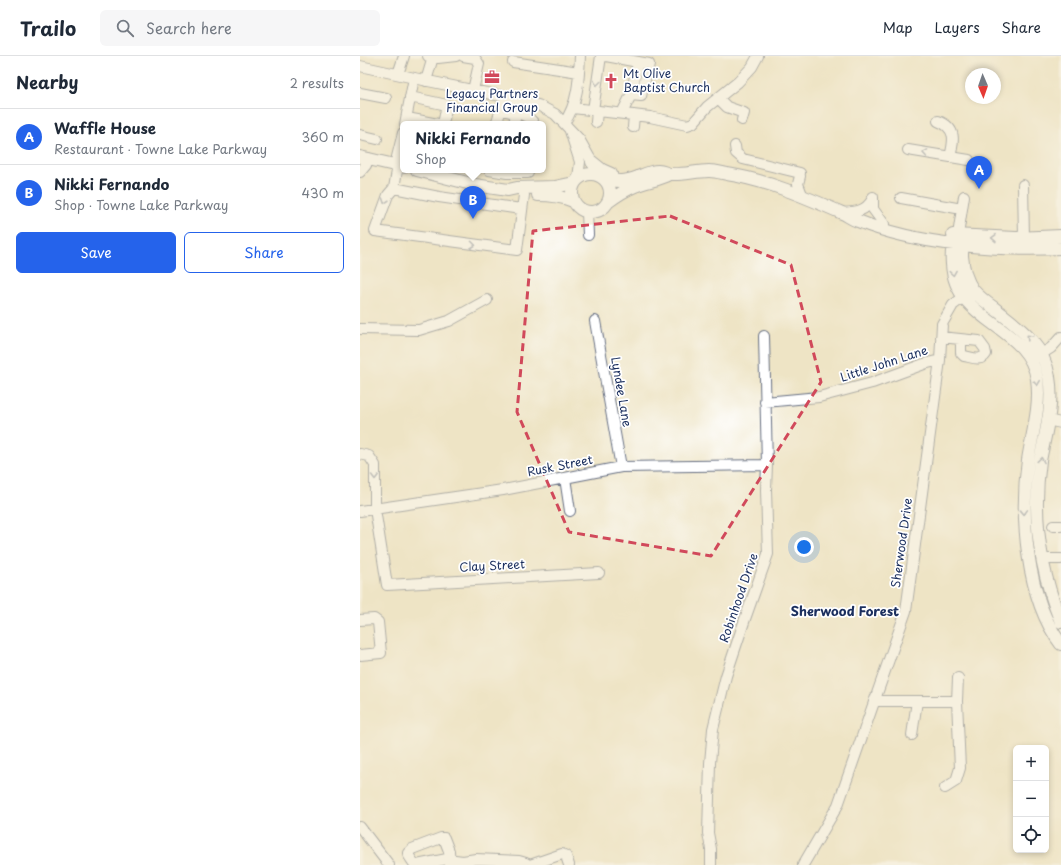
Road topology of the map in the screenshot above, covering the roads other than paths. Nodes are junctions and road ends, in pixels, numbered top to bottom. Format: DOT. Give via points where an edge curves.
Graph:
graph roads {
  1 [pos="404,56"];
  2 [pos="456,56"];
  3 [pos="463,56"];
  4 [pos="580,56"];
  5 [pos="601,56"];
  6 [pos="606,56"];
  7 [pos="758,56"];
  8 [pos="431,57"];
  9 [pos="540,60"];
  10 [pos="513,62"];
  11 [pos="360,66"];
  12 [pos="579,72"];
  13 [pos="398,74"];
  14 [pos="414,78"];
  15 [pos="426,80"];
  16 [pos="474,90"];
  17 [pos="360,93"];
  18 [pos="410,96"];
  19 [pos="504,96"];
  20 [pos="386,98"];
  21 [pos="718,98"];
  22 [pos="573,108"];
  23 [pos="502,110"];
  24 [pos="595,110"];
  25 [pos="516,113"];
  26 [pos="622,113"];
  27 [pos="634,115"];
  28 [pos="742,120"];
  29 [pos="406,121"];
  30 [pos="444,121"];
  31 [pos="497,121"];
  32 [pos="515,121"];
  33 [pos="532,121"];
  34 [pos="938,121"];
  35 [pos="596,122"];
  36 [pos="567,127"];
  37 [pos="632,127"];
  38 [pos="360,135"];
  39 [pos="377,139"];
  40 [pos="735,146"];
  41 [pos="908,150"];
  42 [pos="950,157"];
  43 [pos="364,158"];
  44 [pos="969,160"];
  45 [pos="592,162"];
  46 [pos="399,166"];
  47 [pos="360,171"];
  48 [pos="648,172"];
  49 [pos="429,173"];
  50 [pos="488,173"];
  51 [pos="670,174"];
  52 [pos="600,176"];
  53 [pos="799,177"];
  54 [pos="576,180"];
  55 [pos="1023,185"];
  56 [pos="487,187"];
  57 [pos="394,188"];
  58 [pos="508,190"];
  59 [pos="786,191"];
  60 [pos="524,195"];
  61 [pos="964,196"];
  62 [pos="803,197"];
  63 [pos="901,198"];
  64 [pos="573,201"];
  65 [pos="608,202"];
  66 [pos="522,209"];
  67 [pos="962,209"];
  68 [pos="587,212"];
  69 [pos="842,213"];
  70 [pos="884,224"];
  71 [pos="588,235"];
  72 [pos="1061,236"];
  73 [pos="1024,238"];
  74 [pos="958,241"];
  75 [pos="980,246"];
  76 [pos="1061,248"];
  77 [pos="964,269"];
  78 [pos="974,290"];
  79 [pos="963,298"];
  80 [pos="487,300"];
  81 [pos="595,321"];
  82 [pos="360,329"];
  83 [pos="764,336"];
  84 [pos="941,337"];
  85 [pos="1061,339"];
  86 [pos="960,340"];
  87 [pos="1042,354"];
  88 [pos="940,360"];
  89 [pos="1030,360"];
  90 [pos="765,402"];
  91 [pos="1048,420"];
  92 [pos="1061,423"];
  93 [pos="360,454"];
  94 [pos="767,465"];
  95 [pos="621,467"];
  96 [pos="565,478"];
  97 [pos="375,509"];
  98 [pos="360,511"];
  99 [pos="570,511"];
  100 [pos="1042,559"];
  101 [pos="1061,559"];
  102 [pos="599,573"];
  103 [pos="360,620"];
  104 [pos="1061,622"];
  105 [pos="1061,644"];
  106 [pos="360,655"];
  107 [pos="958,678"];
  108 [pos="917,701"];
  109 [pos="957,701"];
  110 [pos="874,702"];
  111 [pos="912,735"];
  112 [pos="945,788"];
  113 [pos="360,827"];
  114 [pos="450,862"];
  115 [pos="389,865"];
  116 [pos="416,865"];
  117 [pos="527,865"];
  118 [pos="530,865"];
  119 [pos="569,865"];
  120 [pos="711,865"];
  121 [pos="803,865"];
  1 -- 13 [label="street"];
  2 -- 8 [label="street"];
  3 -- 16 [label="street" via="475,58 479,64"];
  4 -- 12 [label="street"];
  5 -- 24 [label="street, one-way"];
  6 -- 26 [label="street" via="648,64 641,96 631,95"];
  7 -- 21 [label="street" via="745,75"];
  8 -- 15 [label="street"];
  9 -- 10 [label="street"];
  9 -- 12 [label="street"];
  11 -- 13 [label="street"];
  12 -- 22 [label="street"];
  13 -- 14 [label="street"];
  14 -- 15 [label="street"];
  14 -- 18 [label="street"];
  15 -- 16 [label="street"];
  16 -- 19 [label="street"];
  17 -- 20 [label="street"];
  18 -- 29 [label="street"];
  18 -- 30 [label="street" via="447,105"];
  19 -- 23 [label="street"];
  19 -- 36 [label="street" via="538,105 555,114"];
  21 -- 27 [label="street" via="693,123 687,125"];
  21 -- 28 [label="street" via="727,107 744,114"];
  22 -- 24 [label="street"];
  22 -- 36 [label="street"];
  23 -- 25 [label="street"];
  23 -- 31 [label="street"];
  24 -- 26 [label="street"];
  24 -- 35 [label="street"];
  25 -- 32 [label="street"];
  25 -- 33 [label="street"];
  26 -- 27 [label="street"];
  27 -- 37 [label="street"];
  34 -- 42 [label="street" via="946,124 952,133"];
  36 -- 45 [label="street" via="579,139"];
  36 -- 54 [label="street" via="580,162 580,172"];
  38 -- 39 [label="street"];
  40 -- 53 [label="street" via="736,153 743,158"];
  42 -- 41 [label="street, one-way"];
  42 -- 44 [label="street"];
  43 -- 46 [label="main road"];
  43 -- 47 [label="street" via="366,164"];
  45 -- 48 [label="main road" via="607,172 621,176"];
  45 -- 52 [label="street"];
  46 -- 57 [label="street"];
  48 -- 51 [label="main road" via="660,171"];
  48 -- 52 [label="main road" via="637,178 614,182"];
  49 -- 56 [label="main road"];
  50 -- 56 [label="street"];
  51 -- 59 [label="main road" via="710,171 748,178"];
  51 -- 65 [label="main road" via="635,186"];
  52 -- 54 [label="main road" via="584,175"];
  52 -- 65 [label="main road" via="608,183"];
  53 -- 59 [label="street" via="793,188"];
  53 -- 62 [label="street"];
  54 -- 58 [label="main road" via="555,187"];
  54 -- 64 [label="main road" via="572,189"];
  55 -- 73 [label="street"];
  56 -- 58 [label="main road"];
  57 -- 66 [label="street" via="453,200"];
  57 -- 66 [label="street, one-way" via="388,194 375,231 517,250"];
  58 -- 60 [label="main road"];
  59 -- 62 [label="main road"];
  60 -- 64 [label="main road" via="553,195"];
  60 -- 66 [label="street"];
  61 -- 67 [label="street"];
  62 -- 69 [label="main road"];
  63 -- 67 [label="street"];
  64 -- 68 [label="main road" via="576,206"];
  65 -- 68 [label="main road" via="599,210"];
  67 -- 74 [label="street"];
  68 -- 71 [label="street"];
  69 -- 70 [label="main road"];
  69 -- 70 [label="street" via="864,209 873,197 873,209"];
  69 -- 74 [label="main road" via="896,233"];
  70 -- 74 [label="main road"];
  72 -- 73 [label="main road"];
  73 -- 74 [label="main road, one-way"];
  74 -- 75 [label="main road"];
  74 -- 77 [label="main road"];
  74 -- 79 [label="main road, one-way" via="952,261 954,278"];
  75 -- 76 [label="main road"];
  75 -- 77 [label="main road" via="968,254"];
  77 -- 78 [label="main road"];
  78 -- 79 [label="street, Sherwood Drive"];
  87 -- 78 [label="main road, one-way" via="1027,334 985,302"];
  79 -- 84 [label="street, Sherwood Drive" via="953,305 947,314 942,324"];
  79 -- 89 [label="main road" via="1018,343"];
  80 -- 82 [label="street" via="448,321 419,330"];
  81 -- 95 [label="street, Lyndee Lane"];
  83 -- 90 [label="street, Robinhood Drive"];
  84 -- 86 [label="street"];
  84 -- 88 [label="street, Sherwood Drive"];
  85 -- 87 [label="street"];
  87 -- 89 [label="street"];
  87 -- 91 [label="main road" via="1047,365 1050,389"];
  88 -- 90 [label="street, Little John Lane" via="872,383 819,397"];
  88 -- 110 [label="street, Sherwood Drive" via="906,611"];
  89 -- 105 [label="main road, one-way" via="1037,379 1038,401 1025,481 1024,515 1038,596 1052,630"];
  90 -- 94 [label="street, Robinhood Drive"];
  91 -- 92 [label="street"];
  100 -- 91 [label="main road, one-way" via="1037,502 1040,461"];
  93 -- 97 [label="street, one-way" via="369,456 375,465"];
  94 -- 95 [label="street, Rusk Street"];
  94 -- 120 [label="street, Robinhood Drive" via="768,554 729,669 713,729 708,833"];
  95 -- 96 [label="street, Rusk Street"];
  96 -- 97 [label="street, Rusk Street"];
  96 -- 99 [label="street"];
  97 -- 98 [label="street, Rusk Street"];
  97 -- 102 [label="street, Clay Street" via="386,585"];
  100 -- 101 [label="street"];
  100 -- 104 [label="main road"];
  103 -- 106 [label="street" via="374,619 378,622 381,654"];
  107 -- 109 [label="street"];
  108 -- 109 [label="street"];
  108 -- 110 [label="street"];
  108 -- 111 [label="street"];
  109 -- 112 [label="street" via="960,768 956,781"];
  110 -- 121 [label="street, Sherwood Drive" via="838,805"];
  113 -- 115 [label="street"];
  114 -- 116 [label="street"];
  114 -- 116 [label="street" via="449,851 444,838 441,838 408,853"];
  114 -- 117 [label="street" via="519,860"];
  118 -- 119 [label="street" via="562,854 566,856"];
}
